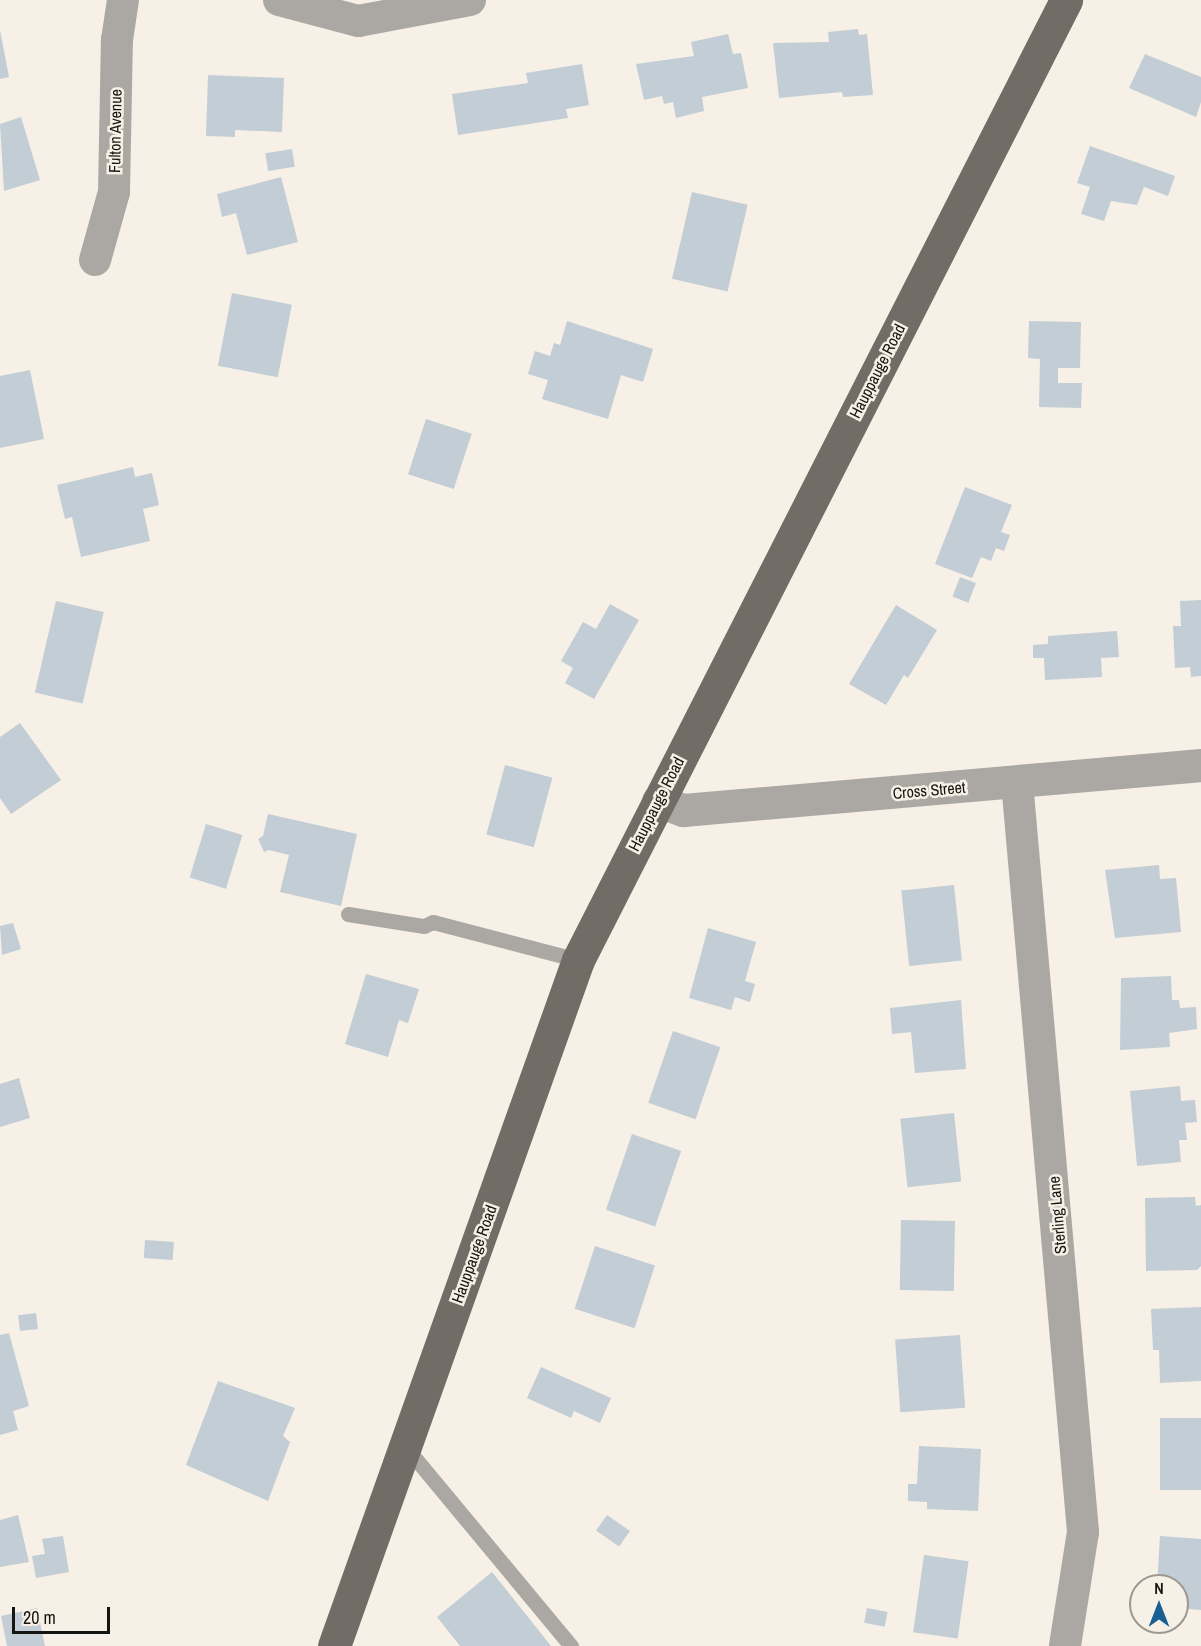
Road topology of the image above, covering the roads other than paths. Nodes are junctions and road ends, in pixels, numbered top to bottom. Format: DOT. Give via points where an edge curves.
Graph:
graph roads {
  1 [pos="123,0"];
  2 [pos="279,0"];
  3 [pos="470,0"];
  4 [pos="1066,0"];
  5 [pos="95,260"];
  6 [pos="1201,765"];
  7 [pos="1017,782"];
  8 [pos="658,801"];
  9 [pos="348,914"];
  10 [pos="578,960"];
  11 [pos="405,1446"];
  12 [pos="334,1646"];
  13 [pos="571,1646"];
  14 [pos="1065,1646"];
  1 -- 5 [label="street, Fulton Avenue" via="117,40 114,192"];
  2 -- 3 [label="street" via="358,21"];
  4 -- 8 [label="main road, Hauppauge Road"];
  6 -- 7 [label="street, Cross Street"];
  7 -- 8 [label="street, Cross Street" via="683,810"];
  7 -- 14 [label="street, Sterling Lane" via="1083,1532"];
  8 -- 10 [label="main road, Hauppauge Road"];
  9 -- 10 [label="lane" via="424,926 433,922"];
  10 -- 11 [label="main road, Hauppauge Road"];
  11 -- 12 [label="main road, Hauppauge Road"];
  11 -- 13 [label="lane"];
}
